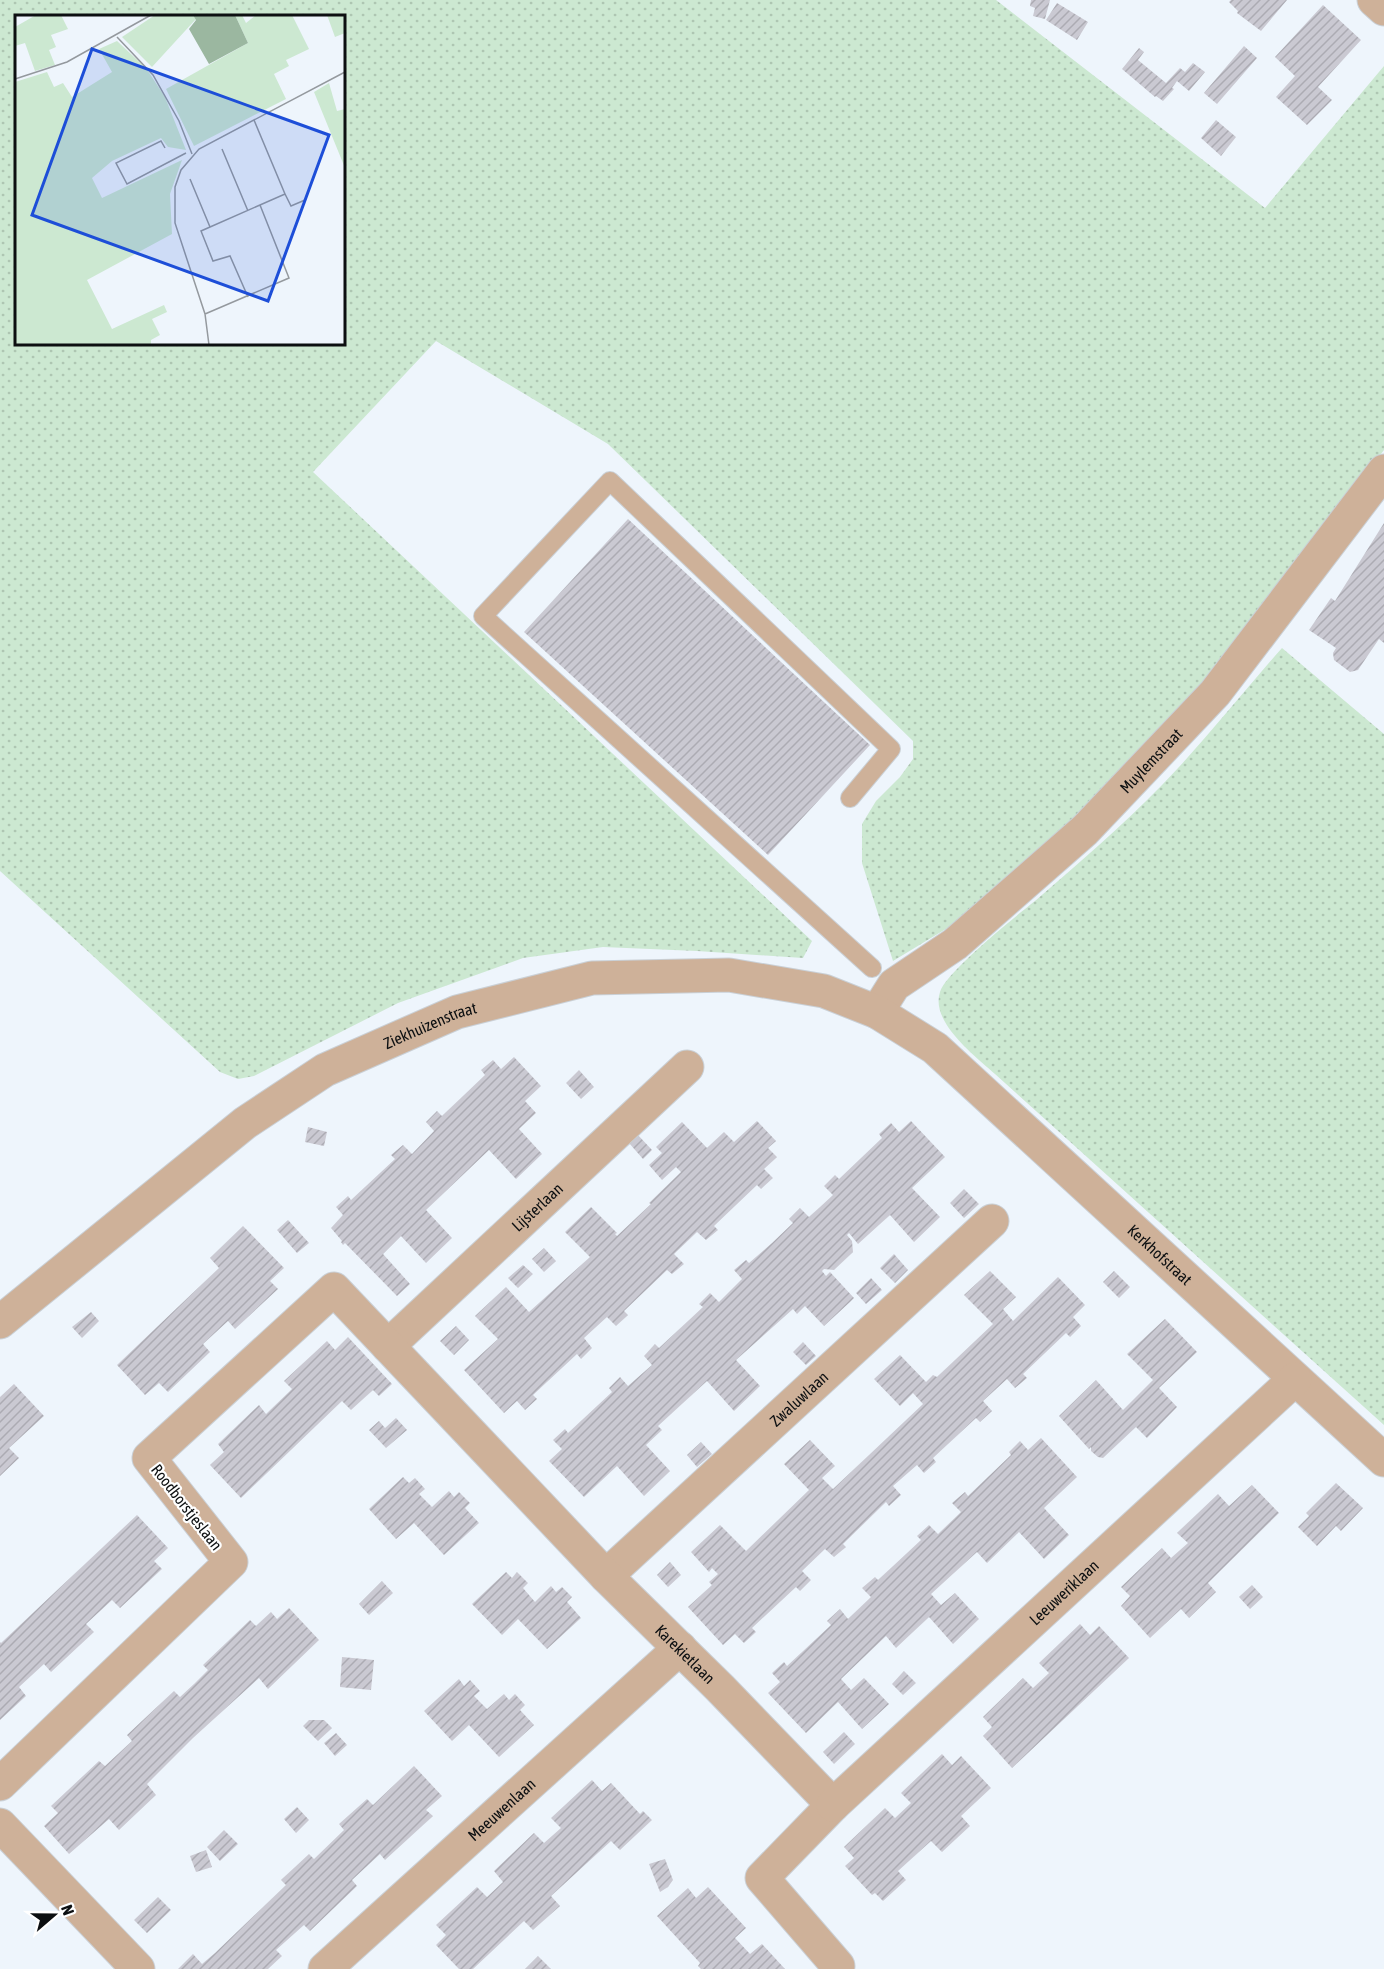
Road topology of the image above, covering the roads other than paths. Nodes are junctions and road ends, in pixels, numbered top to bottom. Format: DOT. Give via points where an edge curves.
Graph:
graph roads {
  1 [pos="1374,0"];
  2 [pos="1384,9"];
  3 [pos="1384,471"];
  4 [pos="850,798"];
  5 [pos="872,968"];
  6 [pos="877,1012"];
  7 [pos="935,1048"];
  8 [pos="687,1067"];
  9 [pos="992,1221"];
  10 [pos="0,1322"];
  11 [pos="388,1346"];
  12 [pos="1295,1379"];
  13 [pos="1384,1460"];
  14 [pos="606,1576"];
  15 [pos="680,1648"];
  16 [pos="0,1784"];
  17 [pos="833,1805"];
  18 [pos="0,1825"];
  19 [pos="838,1966"];
  20 [pos="138,1969"];
  21 [pos="325,1969"];
  1 -- 2 [label="street"];
  3 -- 6 [label="street, Muylemstraat" via="1215,693 1085,830 955,944 894,985"];
  4 -- 5 [label="lane" via="891,749 610,481 483,616"];
  6 -- 7 [label="street, Ziekhuizenstraat"];
  6 -- 10 [label="street, Ziekhuizenstraat" via="824,991 729,975 592,978 457,1012 325,1070 245,1123"];
  7 -- 12 [label="street, Kerkhofstraat"];
  8 -- 11 [label="street, Lijsterlaan"];
  9 -- 14 [label="street, Zwaluwlaan"];
  11 -- 14 [label="street, Karekietlaan"];
  11 -- 16 [label="street, Roodborstjeslaan" via="334,1289 149,1458 231,1562"];
  12 -- 13 [label="street, Kerkhofstraat"];
  12 -- 17 [label="street, Leeuweriklaan"];
  14 -- 15 [label="street, Karekietlaan"];
  15 -- 17 [label="street, Karekietlaan"];
  15 -- 21 [label="street, Meeuwenlaan"];
  17 -- 19 [label="street" via="762,1878"];
  18 -- 20 [label="street"];
}
